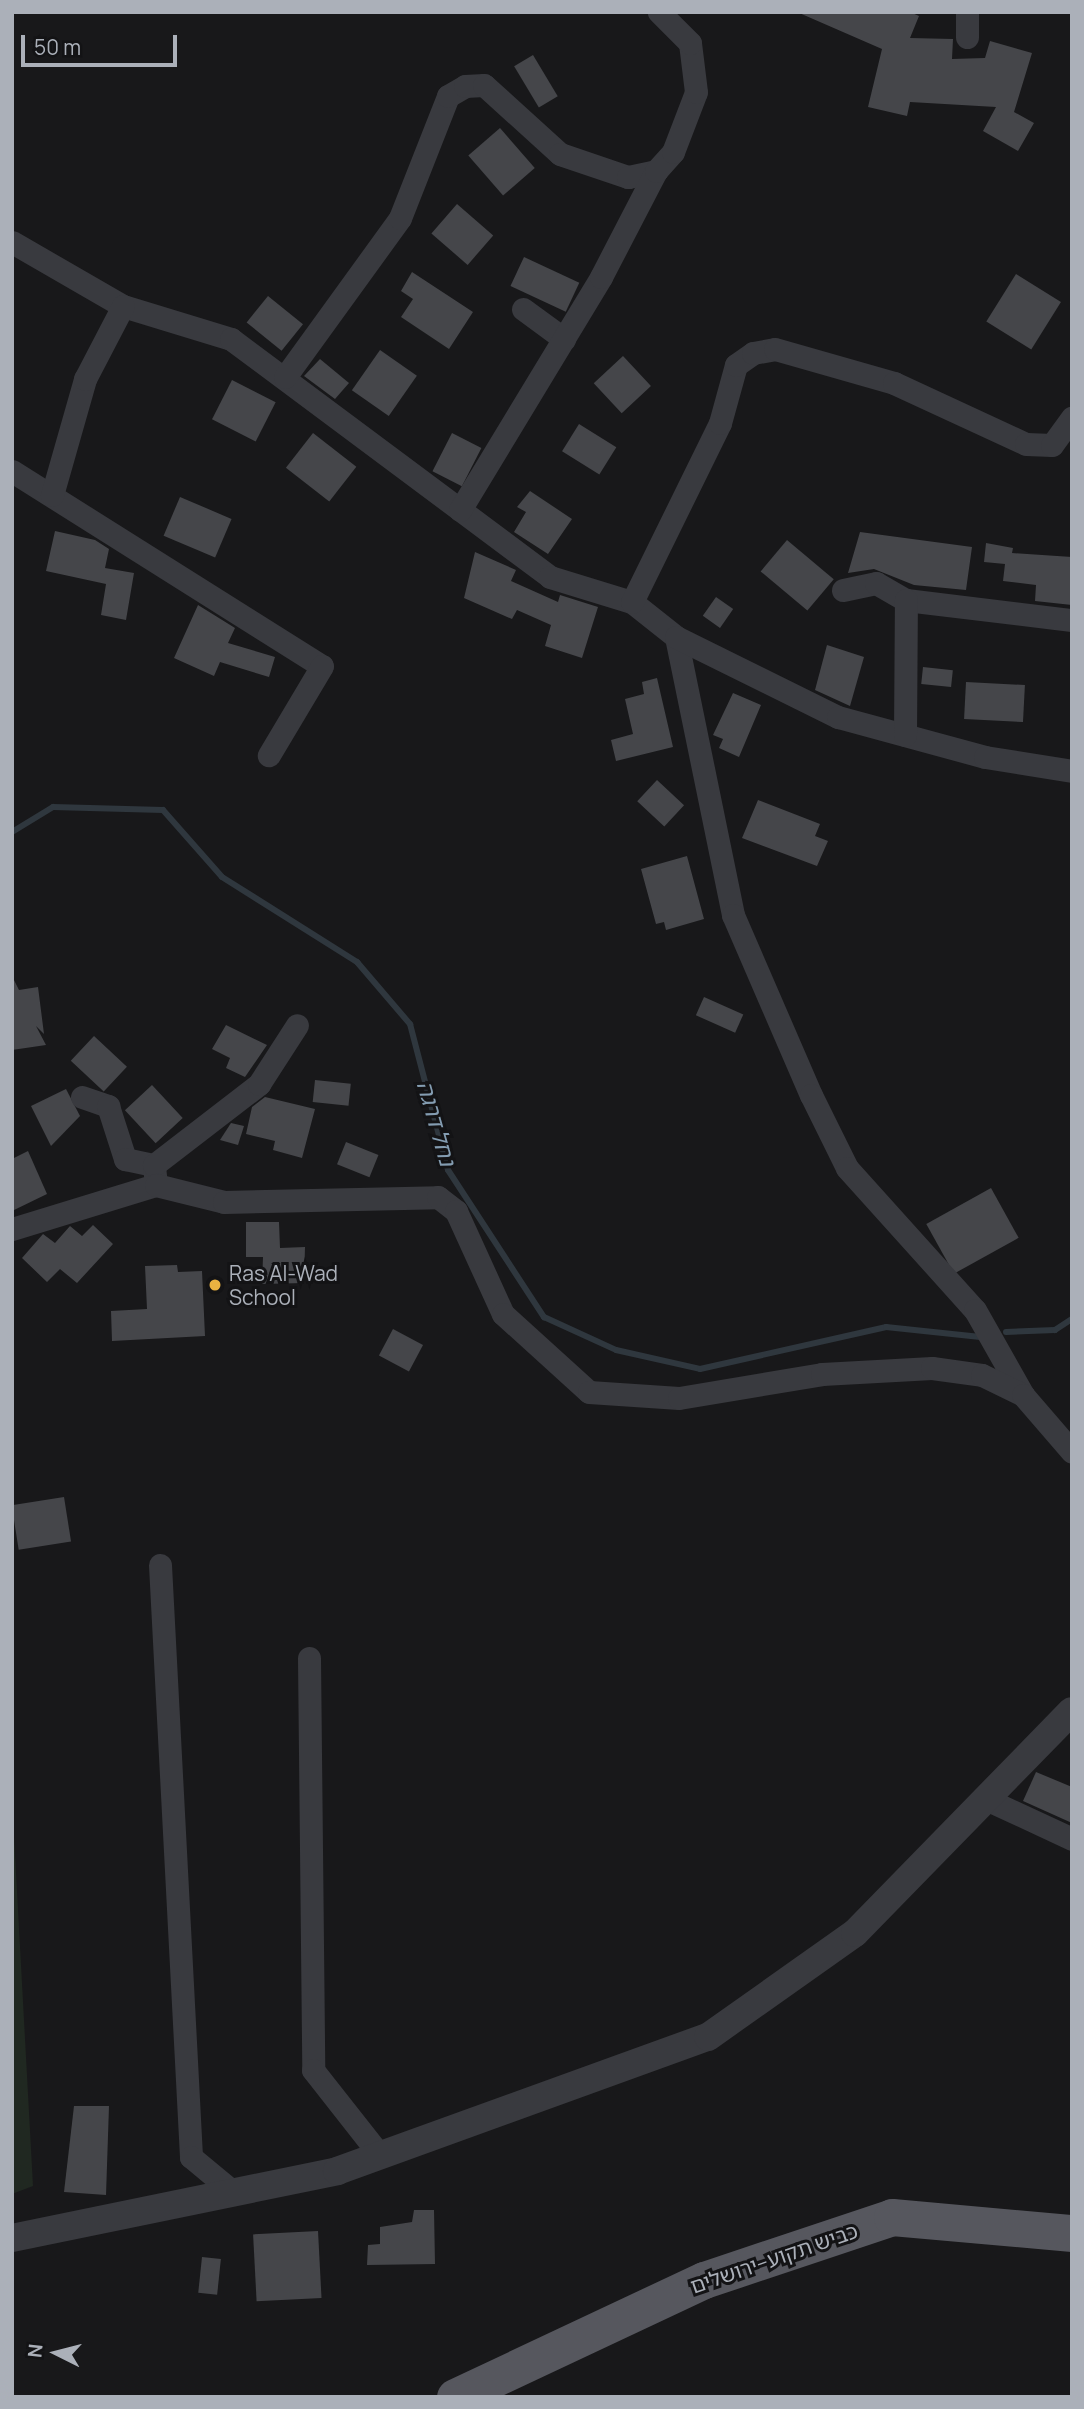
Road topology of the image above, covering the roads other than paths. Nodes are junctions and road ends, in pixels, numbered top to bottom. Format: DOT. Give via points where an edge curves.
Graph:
graph roads {
  1 [pos="659,12"];
  2 [pos="967,12"];
  3 [pos="967,37"];
  4 [pos="656,170"];
  5 [pos="12,242"];
  6 [pos="123,306"];
  7 [pos="523,309"];
  8 [pos="564,339"];
  9 [pos="285,377"];
  10 [pos="1072,417"];
  11 [pos="12,471"];
  12 [pos="52,495"];
  13 [pos="460,510"];
  14 [pos="843,590"];
  15 [pos="906,600"];
  16 [pos="632,602"];
  17 [pos="1072,620"];
  18 [pos="676,638"];
  19 [pos="905,735"];
  20 [pos="269,755"];
  21 [pos="1072,771"];
  22 [pos="297,1025"];
  23 [pos="82,1097"];
  24 [pos="155,1175"];
  25 [pos="12,1228"];
  26 [pos="1023,1395"];
  27 [pos="1072,1452"];
  28 [pos="160,1565"];
  29 [pos="309,1658"];
  30 [pos="1072,1711"];
  31 [pos="986,1799"];
  32 [pos="1072,1839"];
  33 [pos="379,2154"];
  34 [pos="233,2192"];
  35 [pos="1072,2234"];
  36 [pos="12,2238"];
  37 [pos="456,2397"];
  1 -- 4 [label="street" via="690,43 696,92 673,152"];
  2 -- 3 [label="street"];
  4 -- 8 [label="street"];
  4 -- 9 [label="street" via="628,177 560,154 484,85 465,86 448,96 400,218"];
  5 -- 6 [label="street"];
  6 -- 9 [label="street" via="231,339"];
  6 -- 12 [label="street" via="85,379"];
  7 -- 8 [label="street"];
  8 -- 13 [label="street"];
  9 -- 13 [label="street"];
  10 -- 16 [label="street" via="1052,445 1026,444 894,383 775,349 753,353 736,365 720,423"];
  11 -- 12 [label="street"];
  12 -- 20 [label="street" via="322,666"];
  13 -- 16 [label="street" via="550,577"];
  14 -- 15 [label="street" via="876,583"];
  15 -- 17 [label="street"];
  15 -- 19 [label="street"];
  16 -- 18 [label="street"];
  18 -- 19 [label="street" via="838,717"];
  18 -- 26 [label="street" via="733,915 811,1095 847,1168 975,1310"];
  19 -- 21 [label="street"];
  22 -- 24 [label="street" via="259,1084"];
  23 -- 24 [label="street" via="108,1106 125,1159"];
  24 -- 25 [label="street"];
  24 -- 26 [label="street" via="224,1202 438,1197 456,1210 503,1314 589,1391 679,1398 822,1374 932,1368 982,1375"];
  26 -- 27 [label="street"];
  28 -- 34 [label="street" via="191,2157"];
  29 -- 33 [label="street" via="313,2070"];
  30 -- 31 [label="street"];
  31 -- 32 [label="street"];
  31 -- 33 [label="street" via="855,1933 708,2037"];
  33 -- 34 [label="street" via="337,2171"];
  34 -- 36 [label="street"];
  35 -- 37 [label="main road, כביש תקוע–ירושלים" via="892,2217 704,2280"];
}
